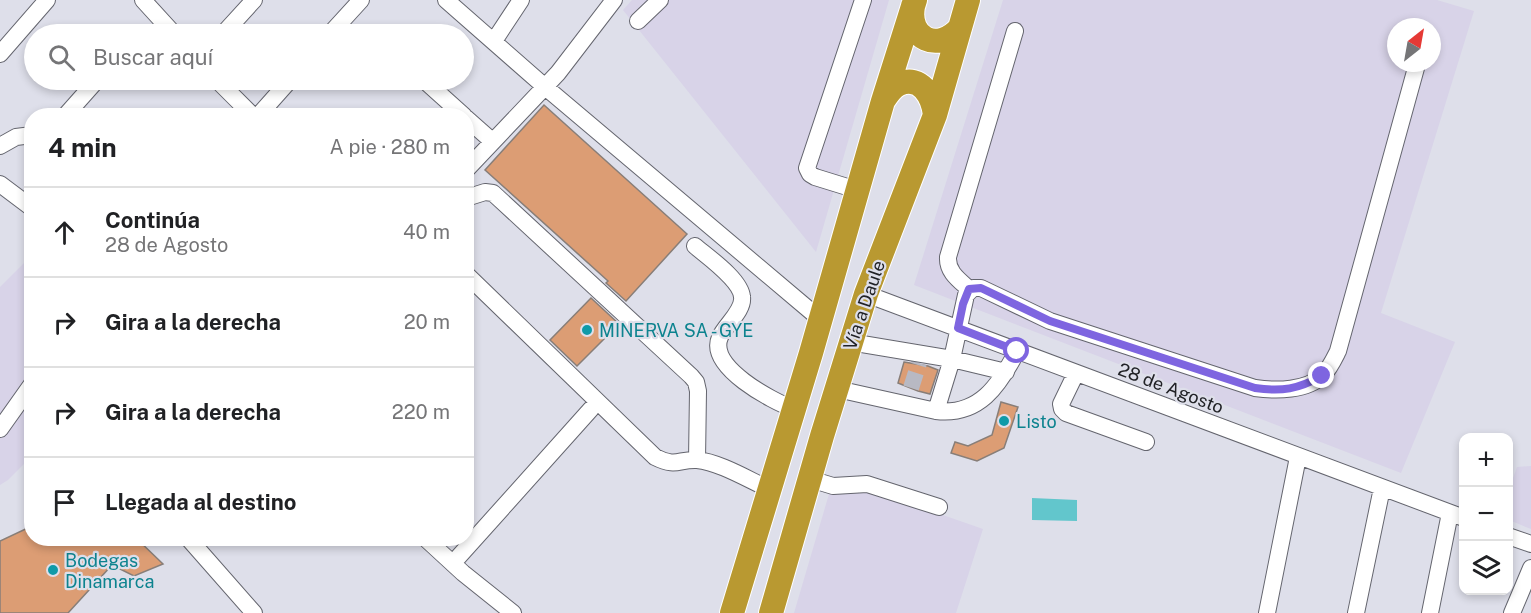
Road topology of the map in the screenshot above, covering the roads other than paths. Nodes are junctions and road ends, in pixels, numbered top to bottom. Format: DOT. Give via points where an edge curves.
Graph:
graph roads {
  1 [pos="47,0"];
  2 [pos="143,0"];
  3 [pos="254,0"];
  4 [pos="361,0"];
  5 [pos="446,0"];
  6 [pos="521,0"];
  7 [pos="615,0"];
  8 [pos="660,0"];
  9 [pos="863,0"];
  10 [pos="968,0"];
  11 [pos="914,3"];
  12 [pos="638,21"];
  13 [pos="26,24"];
  14 [pos="165,24"];
  15 [pos="232,24"];
  16 [pos="339,24"];
  17 [pos="24,26"];
  18 [pos="960,28"];
  19 [pos="1015,31"];
  20 [pos="494,41"];
  21 [pos="0,54"];
  22 [pos="1415,72"];
  23 [pos="544,86"];
  24 [pos="88,90"];
  25 [pos="227,90"];
  26 [pos="281,90"];
  27 [pos="435,90"];
  28 [pos="883,101"];
  29 [pos="72,108"];
  30 [pos="245,108"];
  31 [pos="265,108"];
  32 [pos="455,108"];
  33 [pos="935,115"];
  34 [pos="474,125"];
  35 [pos="24,136"];
  36 [pos="492,141"];
  37 [pos="0,146"];
  38 [pos="474,161"];
  39 [pos="0,184"];
  40 [pos="857,190"];
  41 [pos="474,195"];
  42 [pos="24,202"];
  43 [pos="695,246"];
  44 [pos="474,282"];
  45 [pos="969,289"];
  46 [pos="866,294"];
  47 [pos="820,319"];
  48 [pos="958,328"];
  49 [pos="850,342"];
  50 [pos="1017,351"];
  51 [pos="952,359"];
  52 [pos="1006,372"];
  53 [pos="1076,373"];
  54 [pos="837,389"];
  55 [pos="24,395"];
  56 [pos="591,409"];
  57 [pos="794,409"];
  58 [pos="936,411"];
  59 [pos="0,429"];
  60 [pos="1146,442"];
  61 [pos="1298,457"];
  62 [pos="697,460"];
  63 [pos="810,479"];
  64 [pos="1382,488"];
  65 [pos="770,489"];
  66 [pos="939,507"];
  67 [pos="1457,516"];
  68 [pos="1513,537"];
  69 [pos="474,540"];
  70 [pos="1531,544"];
  71 [pos="195,546"];
  72 [pos="434,546"];
  73 [pos="468,546"];
  74 [pos="453,563"];
  75 [pos="1531,567"];
  76 [pos="255,613"];
  77 [pos="513,613"];
  78 [pos="732,613"];
  79 [pos="771,613"];
  80 [pos="1268,613"];
  81 [pos="1356,613"];
  82 [pos="1431,613"];
  83 [pos="1512,613"];
  1 -- 13 [label="street"];
  2 -- 14 [label="street"];
  3 -- 15 [label="street"];
  4 -- 16 [label="street"];
  5 -- 20 [label="street"];
  6 -- 20 [label="street"];
  7 -- 23 [label="street"];
  8 -- 12 [label="street"];
  9 -- 40 [label="street" via="807,168 815,177"];
  10 -- 18 [label="highway, Vía a Daule"];
  11 -- 18 [label="highway" via="913,25 926,39 945,40"];
  11 -- 28 [label="highway, Vía a Daule"];
  17 -- 21 [label="street"];
  18 -- 33 [label="highway, Vía a Daule"];
  19 -- 45 [label="street" via="948,257 949,268"];
  20 -- 23 [label="street"];
  22 -- 45 [label="street" via="1338,351 1322,376 1311,382 1284,391 1255,388 1050,321 981,288"];
  23 -- 36 [label="street"];
  23 -- 47 [label="street"];
  24 -- 29 [label="street"];
  25 -- 30 [label="street"];
  26 -- 31 [label="street"];
  27 -- 32 [label="street"];
  28 -- 33 [label="highway" via="900,83 920,84 931,96"];
  28 -- 40 [label="highway, Vía a Daule"];
  33 -- 46 [label="highway, Vía a Daule"];
  34 -- 36 [label="street"];
  35 -- 37 [label="street"];
  36 -- 38 [label="street"];
  39 -- 42 [label="street"];
  40 -- 47 [label="highway, Vía a Daule"];
  41 -- 62 [label="street" via="493,194 691,376 698,391"];
  43 -- 57 [label="street" via="735,281 742,297 741,306 720,337 719,354 745,382"];
  44 -- 62 [label="street" via="655,457 667,463"];
  45 -- 48 [label="street"];
  46 -- 48 [label="street, 28 de Agosto"];
  46 -- 49 [label="highway, Vía a Daule"];
  47 -- 57 [label="highway, Vía a Daule"];
  48 -- 50 [label="street, 28 de Agosto"];
  48 -- 51 [label="street"];
  49 -- 51 [label="street" via="919,359"];
  49 -- 54 [label="highway, Vía a Daule"];
  50 -- 52 [label="street"];
  50 -- 53 [label="street, 28 de Agosto"];
  51 -- 52 [label="street"];
  51 -- 58 [label="street"];
  52 -- 58 [label="street" via="987,396 970,407 952,413"];
  53 -- 60 [label="street" via="1061,404 1066,413"];
  53 -- 61 [label="street, 28 de Agosto"];
  54 -- 58 [label="street" via="906,395"];
  54 -- 63 [label="highway, Vía a Daule"];
  55 -- 59 [label="street"];
  56 -- 69 [label="street"];
  57 -- 65 [label="highway, Vía a Daule"];
  61 -- 64 [label="street, 28 de Agosto"];
  61 -- 80 [label="street"];
  62 -- 65 [label="street"];
  63 -- 66 [label="street" via="833,486 867,484"];
  63 -- 79 [label="highway, Vía a Daule"];
  64 -- 67 [label="street, 28 de Agosto"];
  64 -- 81 [label="street"];
  65 -- 78 [label="highway, Vía a Daule"];
  67 -- 82 [label="street"];
  68 -- 70 [label="street"];
  71 -- 76 [label="street"];
  72 -- 74 [label="street"];
  73 -- 74 [label="street"];
  74 -- 77 [label="street"];
  75 -- 83 [label="street"];
}
